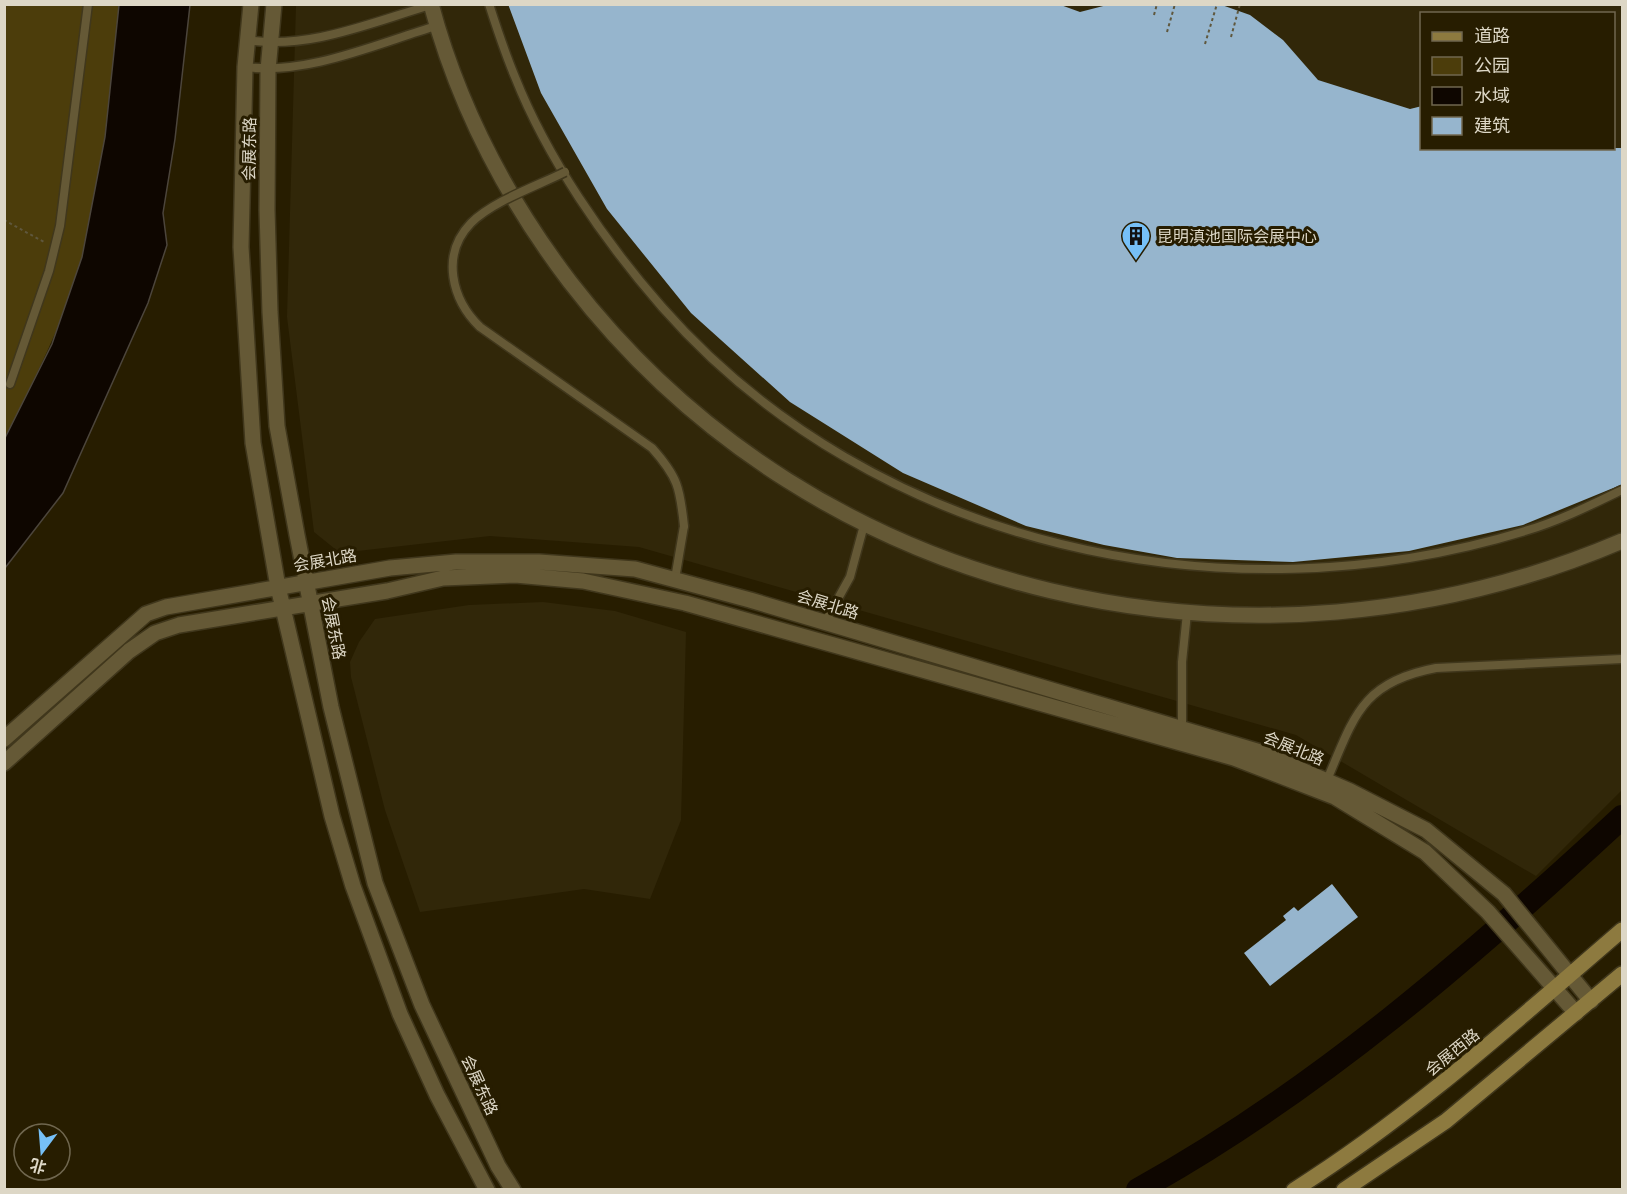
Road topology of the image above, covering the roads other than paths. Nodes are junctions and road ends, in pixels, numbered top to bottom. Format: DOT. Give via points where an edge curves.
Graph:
graph roads {
  1 [pos="88,4"];
  2 [pos="251,4"];
  3 [pos="274,4"];
  4 [pos="489,4"];
  5 [pos="431,5"];
  6 [pos="436,26"];
  7 [pos="247,40"];
  8 [pos="270,44"];
  9 [pos="244,67"];
  10 [pos="268,70"];
  11 [pos="565,172"];
  12 [pos="9,384"];
  13 [pos="1623,490"];
  14 [pos="864,525"];
  15 [pos="1623,540"];
  16 [pos="675,579"];
  17 [pos="307,581"];
  18 [pos="278,587"];
  19 [pos="312,604"];
  20 [pos="283,608"];
  21 [pos="1187,613"];
  22 [pos="825,622"];
  23 [pos="1623,659"];
  24 [pos="1182,728"];
  25 [pos="4,739"];
  26 [pos="4,764"];
  27 [pos="1327,780"];
  28 [pos="1623,930"];
  29 [pos="1570,974"];
  30 [pos="1623,974"];
  31 [pos="1556,988"];
  32 [pos="1591,1000"];
  33 [pos="1576,1013"];
  34 [pos="487,1190"];
  35 [pos="513,1190"];
  36 [pos="1294,1190"];
  37 [pos="1344,1190"];
  1 -- 12 [label="lane" via="64,198 54,248"];
  2 -- 7 [label="street, 会展东路"];
  3 -- 8 [label="street, 会展东路"];
  4 -- 11 [label="lane" via="516,80"];
  5 -- 6 [label="street"];
  5 -- 8 [label="lane" via="306,41"];
  6 -- 10 [label="lane" via="298,68"];
  6 -- 14 [label="street" via="458,87 500,175 554,261 610,333 677,398 740,449"];
  7 -- 8 [label="lane"];
  7 -- 9 [label="street, 会展东路"];
  8 -- 10 [label="street, 会展东路"];
  9 -- 10 [label="lane"];
  9 -- 18 [label="street, 会展东路" via="241,247 252,420"];
  10 -- 17 [label="street, 会展东路" via="267,210 277,426"];
  11 -- 13 [label="lane" via="627,265 665,310 770,406 879,477 1011,532 1135,558 1209,568 1274,571 1415,558 1473,545 1528,530"];
  11 -- 16 [label="lane, bridge" via="472,222 455,254 455,290 465,312 480,327 652,448 668,466 680,488 684,526"];
  14 -- 21 [label="street" via="954,564 1030,587 1108,603"];
  14 -- 22 [label="lane" via="850,577"];
  15 -- 21 [label="street" via="1530,574 1446,596 1317,613"];
  16 -- 17 [label="street, 会展北路" via="635,569 539,562 456,562"];
  16 -- 22 [label="street, 会展北路"];
  17 -- 18 [label="street, 会展北路"];
  17 -- 19 [label="street, 会展东路"];
  18 -- 20 [label="street, 会展东路"];
  18 -- 25 [label="street, 会展北路" via="146,614"];
  19 -- 20 [label="street, 会展北路"];
  19 -- 31 [label="street, 会展北路" via="443,578 515,575 583,581 685,603 1234,758 1335,797 1425,852 1488,912"];
  19 -- 35 [label="street, 会展东路" via="331,707 375,883 422,1005"];
  20 -- 26 [label="street, 会展北路" via="179,625 155,633 129,651"];
  20 -- 34 [label="street, 会展东路" via="332,816 353,886 405,1024"];
  21 -- 24 [label="lane"];
  22 -- 24 [label="street, 会展北路"];
  23 -- 27 [label="lane" via="1412,672 1379,688 1362,705"];
  24 -- 27 [label="street, 会展北路" via="1260,752"];
  27 -- 29 [label="street, 会展北路" via="1426,830 1504,894"];
  28 -- 29 [label="main road, 会展西路"];
  29 -- 31 [label="main road, 会展西路"];
  29 -- 32 [label="street, 会展北路"];
  30 -- 32 [label="main road"];
  31 -- 33 [label="street, 会展北路"];
  31 -- 36 [label="main road, 会展西路" via="1452,1077"];
  32 -- 33 [label="main road"];
  33 -- 37 [label="main road" via="1446,1120"];
}
